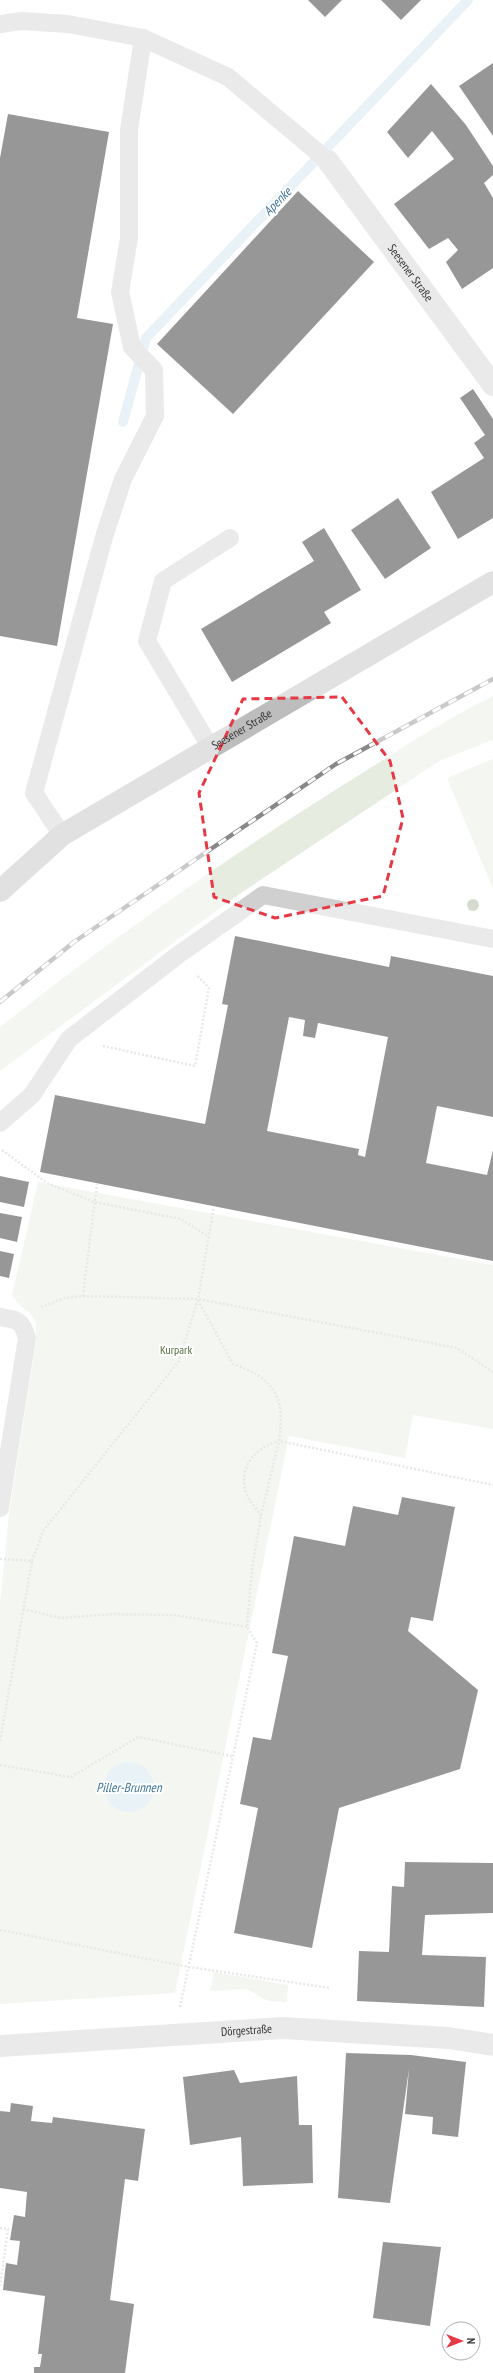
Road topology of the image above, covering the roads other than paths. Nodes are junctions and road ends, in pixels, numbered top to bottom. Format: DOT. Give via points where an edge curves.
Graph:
graph roads {
  1 [pos="0,24"];
  2 [pos="143,38"];
  3 [pos="322,155"];
  4 [pos="493,385"];
  5 [pos="230,538"];
  6 [pos="493,582"];
  7 [pos="211,748"];
  8 [pos="62,835"];
  9 [pos="0,891"];
  10 [pos="493,939"];
  11 [pos="0,1123"];
  12 [pos="0,1317"];
  13 [pos="0,1508"];
  14 [pos="493,2045"];
  15 [pos="0,2046"];
  1 -- 2 [label="lane" via="21,21 68,24"];
  2 -- 3 [label="lane" via="228,77"];
  2 -- 8 [label="lane" via="129,130 129,238 120,292 132,347 154,370 155,416 122,478 34,793"];
  3 -- 4 [label="street, Seesener Straße"];
  5 -- 7 [label="lane" via="163,581 147,641"];
  6 -- 7 [label="street, Seesener Straße"];
  7 -- 8 [label="street, Seesener Straße"];
  8 -- 9 [label="street, Seesener Straße"];
  10 -- 11 [label="lane" via="263,895 178,955 69,1039 32,1095"];
  12 -- 13 [label="lane" via="16,1320 24,1326 27,1338"];
  14 -- 15 [label="street, Dörgestraße" via="448,2038 283,2028"];
}
